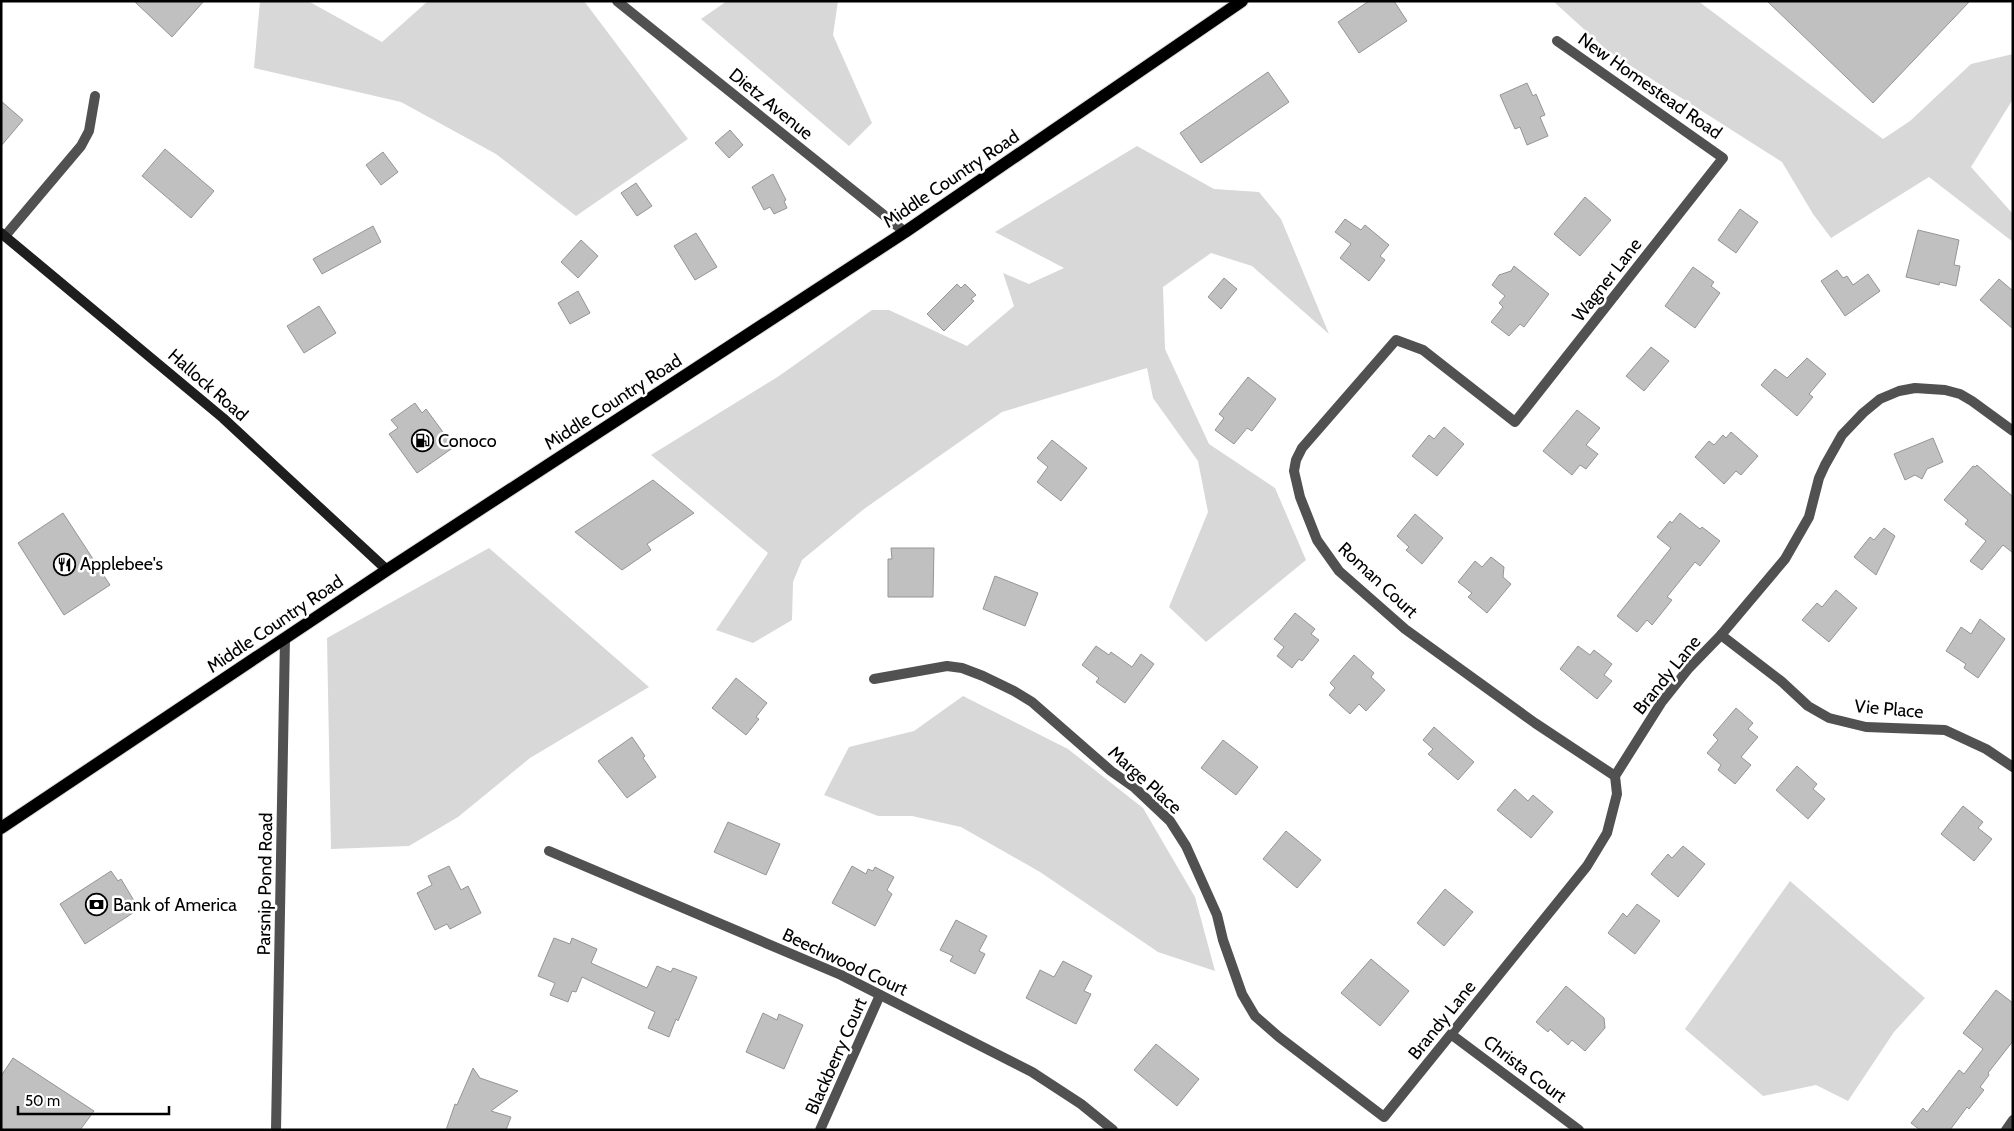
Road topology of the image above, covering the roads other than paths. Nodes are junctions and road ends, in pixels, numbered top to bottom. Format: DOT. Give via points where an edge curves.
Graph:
graph roads {
  1 [pos="617,1"];
  2 [pos="1242,1"];
  3 [pos="1557,41"];
  4 [pos="95,96"];
  5 [pos="1723,158"];
  6 [pos="905,232"];
  7 [pos="3,234"];
  8 [pos="1516,422"];
  9 [pos="2013,431"];
  10 [pos="387,570"];
  11 [pos="1721,635"];
  12 [pos="285,638"];
  13 [pos="874,679"];
  14 [pos="2013,767"];
  15 [pos="1616,776"];
  16 [pos="1,828"];
  17 [pos="549,851"];
  18 [pos="880,995"];
  19 [pos="1452,1035"];
  20 [pos="1384,1117"];
  21 [pos="2013,1120"];
  22 [pos="276,1130"];
  23 [pos="820,1130"];
  24 [pos="1112,1130"];
  25 [pos="1579,1130"];
  26 [pos="2006,1130"];
  1 -- 6 [label="street, Dietz Avenue"];
  2 -- 6 [label="main road, Middle Country Road"];
  3 -- 5 [label="street, New Homestead Road"];
  4 -- 7 [label="street" via="89,131 81,146"];
  5 -- 8 [label="street, Wagner Lane"];
  6 -- 10 [label="main road, Middle Country Road"];
  7 -- 10 [label="street, Hallock Road" via="222,418"];
  8 -- 15 [label="street, Roman Court" via="1423,350 1396,340 1302,448 1294,470 1300,497 1317,540 1339,571 1405,629 1535,723"];
  9 -- 11 [label="street, Brandy Lane" via="1972,401 1952,392 1915,388 1880,399 1863,413 1836,445 1819,478 1803,530 1785,559"];
  10 -- 12 [label="main road, Middle Country Road"];
  11 -- 14 [label="street, Vie Place" via="1808,706 1829,718 1866,727 1945,730 1986,749"];
  11 -- 15 [label="street, Brandy Lane" via="1688,668 1661,703"];
  12 -- 16 [label="main road, Middle Country Road"];
  12 -- 22 [label="street, Parsnip Pond Road"];
  13 -- 20 [label="street, Marge Place" via="947,666 983,676 1032,702 1135,788 1170,821 1186,846 1217,915 1242,994 1255,1016"];
  15 -- 19 [label="street, Brandy Lane" via="1617,794 1607,833 1587,866"];
  17 -- 18 [label="street, Beechwood Court" via="832,971"];
  18 -- 23 [label="street, Blackberry Court"];
  18 -- 24 [label="street, Beechwood Court" via="1032,1072 1081,1104"];
  19 -- 20 [label="street, Brandy Lane"];
  19 -- 25 [label="street, Christa Court"];
  21 -- 26 [label="street"];
}
